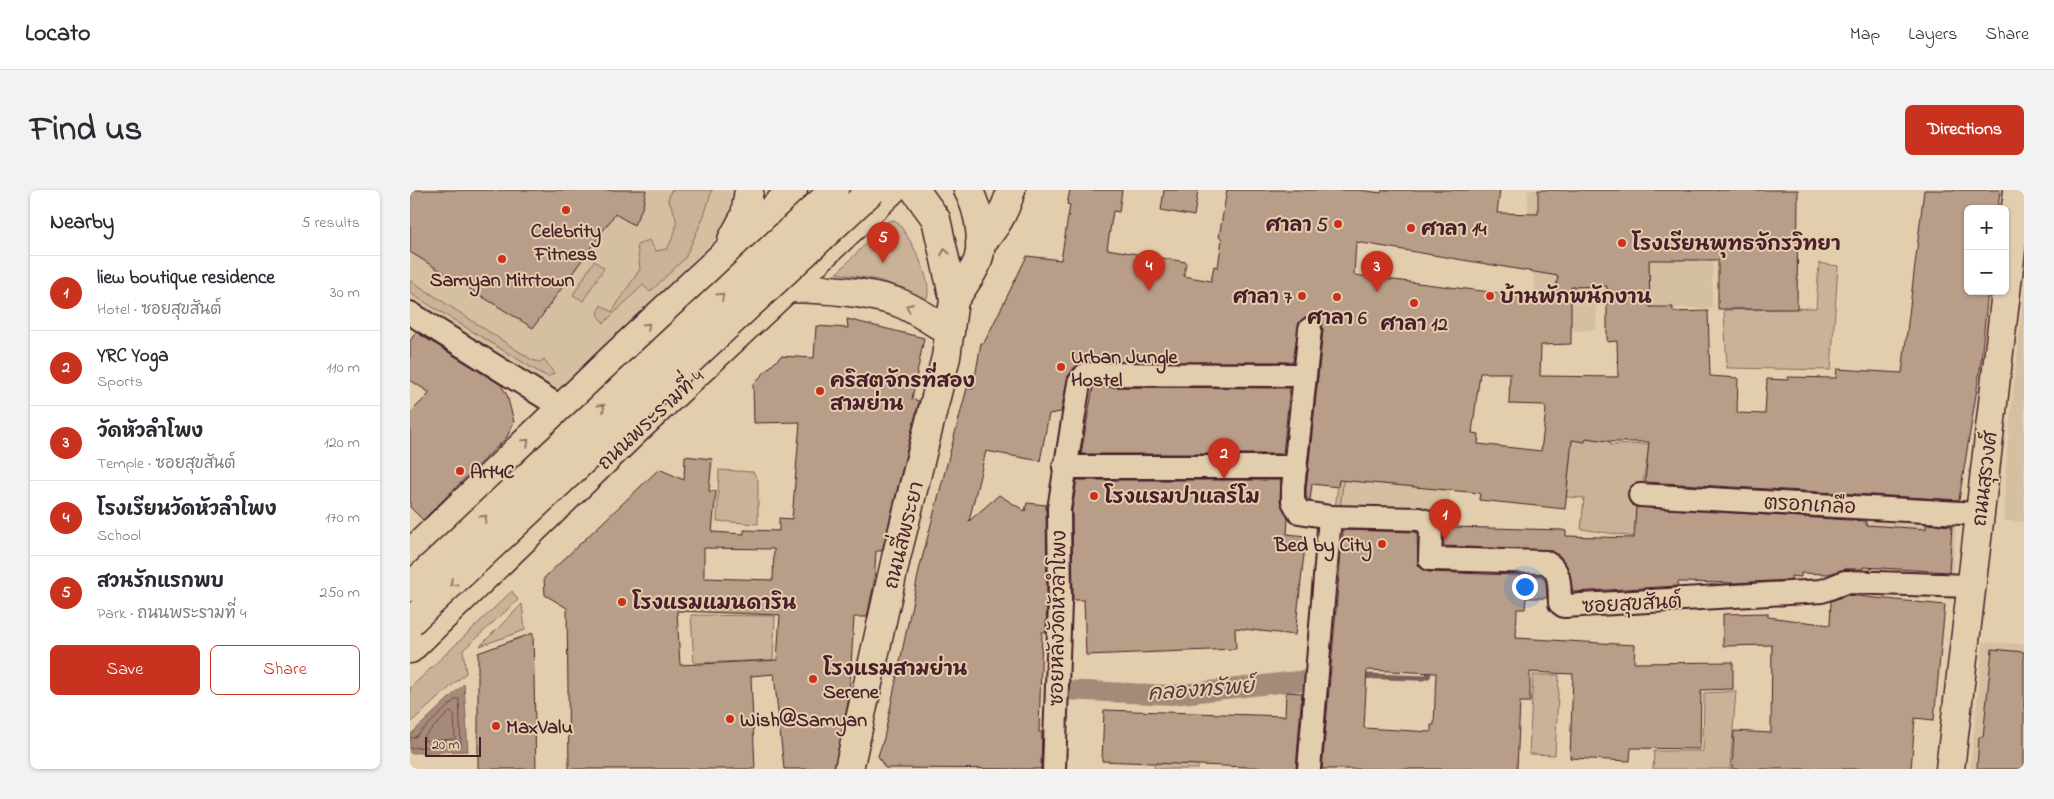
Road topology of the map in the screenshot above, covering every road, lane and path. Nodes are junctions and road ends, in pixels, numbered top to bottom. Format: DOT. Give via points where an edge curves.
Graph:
graph roads {
  1 [pos="748,190"];
  2 [pos="793,190"];
  3 [pos="834,190"];
  4 [pos="872,190"];
  5 [pos="892,190"];
  6 [pos="915,190"];
  7 [pos="968,190"];
  8 [pos="1011,190"];
  9 [pos="2018,190"];
  10 [pos="980,244"];
  11 [pos="726,253"];
  12 [pos="2016,278"];
  13 [pos="790,288"];
  14 [pos="954,300"];
  15 [pos="410,313"];
  16 [pos="1310,329"];
  17 [pos="950,332"];
  18 [pos="611,360"];
  19 [pos="1303,375"];
  20 [pos="562,408"];
  21 [pos="659,410"];
  22 [pos="1064,466"];
  23 [pos="1296,468"];
  24 [pos="1640,495"];
  25 [pos="1979,514"];
  26 [pos="1330,517"];
  27 [pos="410,554"];
  28 [pos="1971,586"];
  29 [pos="410,588"];
  30 [pos="410,622"];
  31 [pos="410,649"];
  32 [pos="849,769"];
  33 [pos="1054,769"];
  34 [pos="1308,769"];
  35 [pos="1950,769"];
  1 -- 11 [label="main road" via="745,216"];
  2 -- 11 [label="main road"];
  29 -- 3 [label="main road, ถนนพระรามที่ 4, one-way, bridge"];
  4 -- 30 [label="main road, ถนนพระรามที่ 4, one-way, bridge"];
  5 -- 13 [label="main road, ถนนพระรามที่ 4"];
  14 -- 6 [label="main road, ถนนสี่พระยา, one-way" via="936,219"];
  7 -- 10 [label="main road, ถนนสี่พระยา" via="978,220"];
  8 -- 10 [label="main road" via="993,232"];
  9 -- 12 [label="main road, ถนนสุรวงศ์"];
  10 -- 14 [label="main road, ถนนสี่พระยา" via="977,262"];
  18 -- 11 [label="main road, one-way"];
  12 -- 25 [label="main road, ถนนสุรวงศ์"];
  17 -- 13 [label="main road, one-way" via="897,302 819,288"];
  13 -- 21 [label="main road, ถนนพระรามที่ 4"];
  14 -- 17 [label="main road, ถนนสี่พระยา"];
  15 -- 20 [label="street"];
  16 -- 19 [label="street, ซอยสุขสันต์"];
  17 -- 32 [label="main road, ถนนสี่พระยา"];
  18 -- 20 [label="main road"];
  18 -- 21 [label="main road" via="642,354 664,359 671,374"];
  19 -- 22 [label="street, ซอยหลังวัดหัวลำโพง" via="1085,375 1079,383"];
  19 -- 23 [label="street, ซอยสุขสันต์"];
  27 -- 20 [label="main road, one-way"];
  21 -- 31 [label="main road, ถนนพระรามที่ 4"];
  22 -- 23 [label="street"];
  22 -- 33 [label="street, ซอยหลังวัดหัวลำโพง" via="1059,509 1060,602"];
  23 -- 26 [label="street, ซอยสุขสันต์" via="1295,508 1300,512"];
  24 -- 25 [label="street, ตรอกเกลือ"];
  25 -- 28 [label="main road, ถนนสุรวงศ์"];
  26 -- 28 [label="street, ซอยสุขสันต์" via="1411,518 1428,522 1430,558 1545,562 1554,566 1557,572 1560,603 1564,606 1822,592 1844,582"];
  26 -- 34 [label="street"];
  28 -- 35 [label="main road, ถนนสุรวงศ์"];
}
